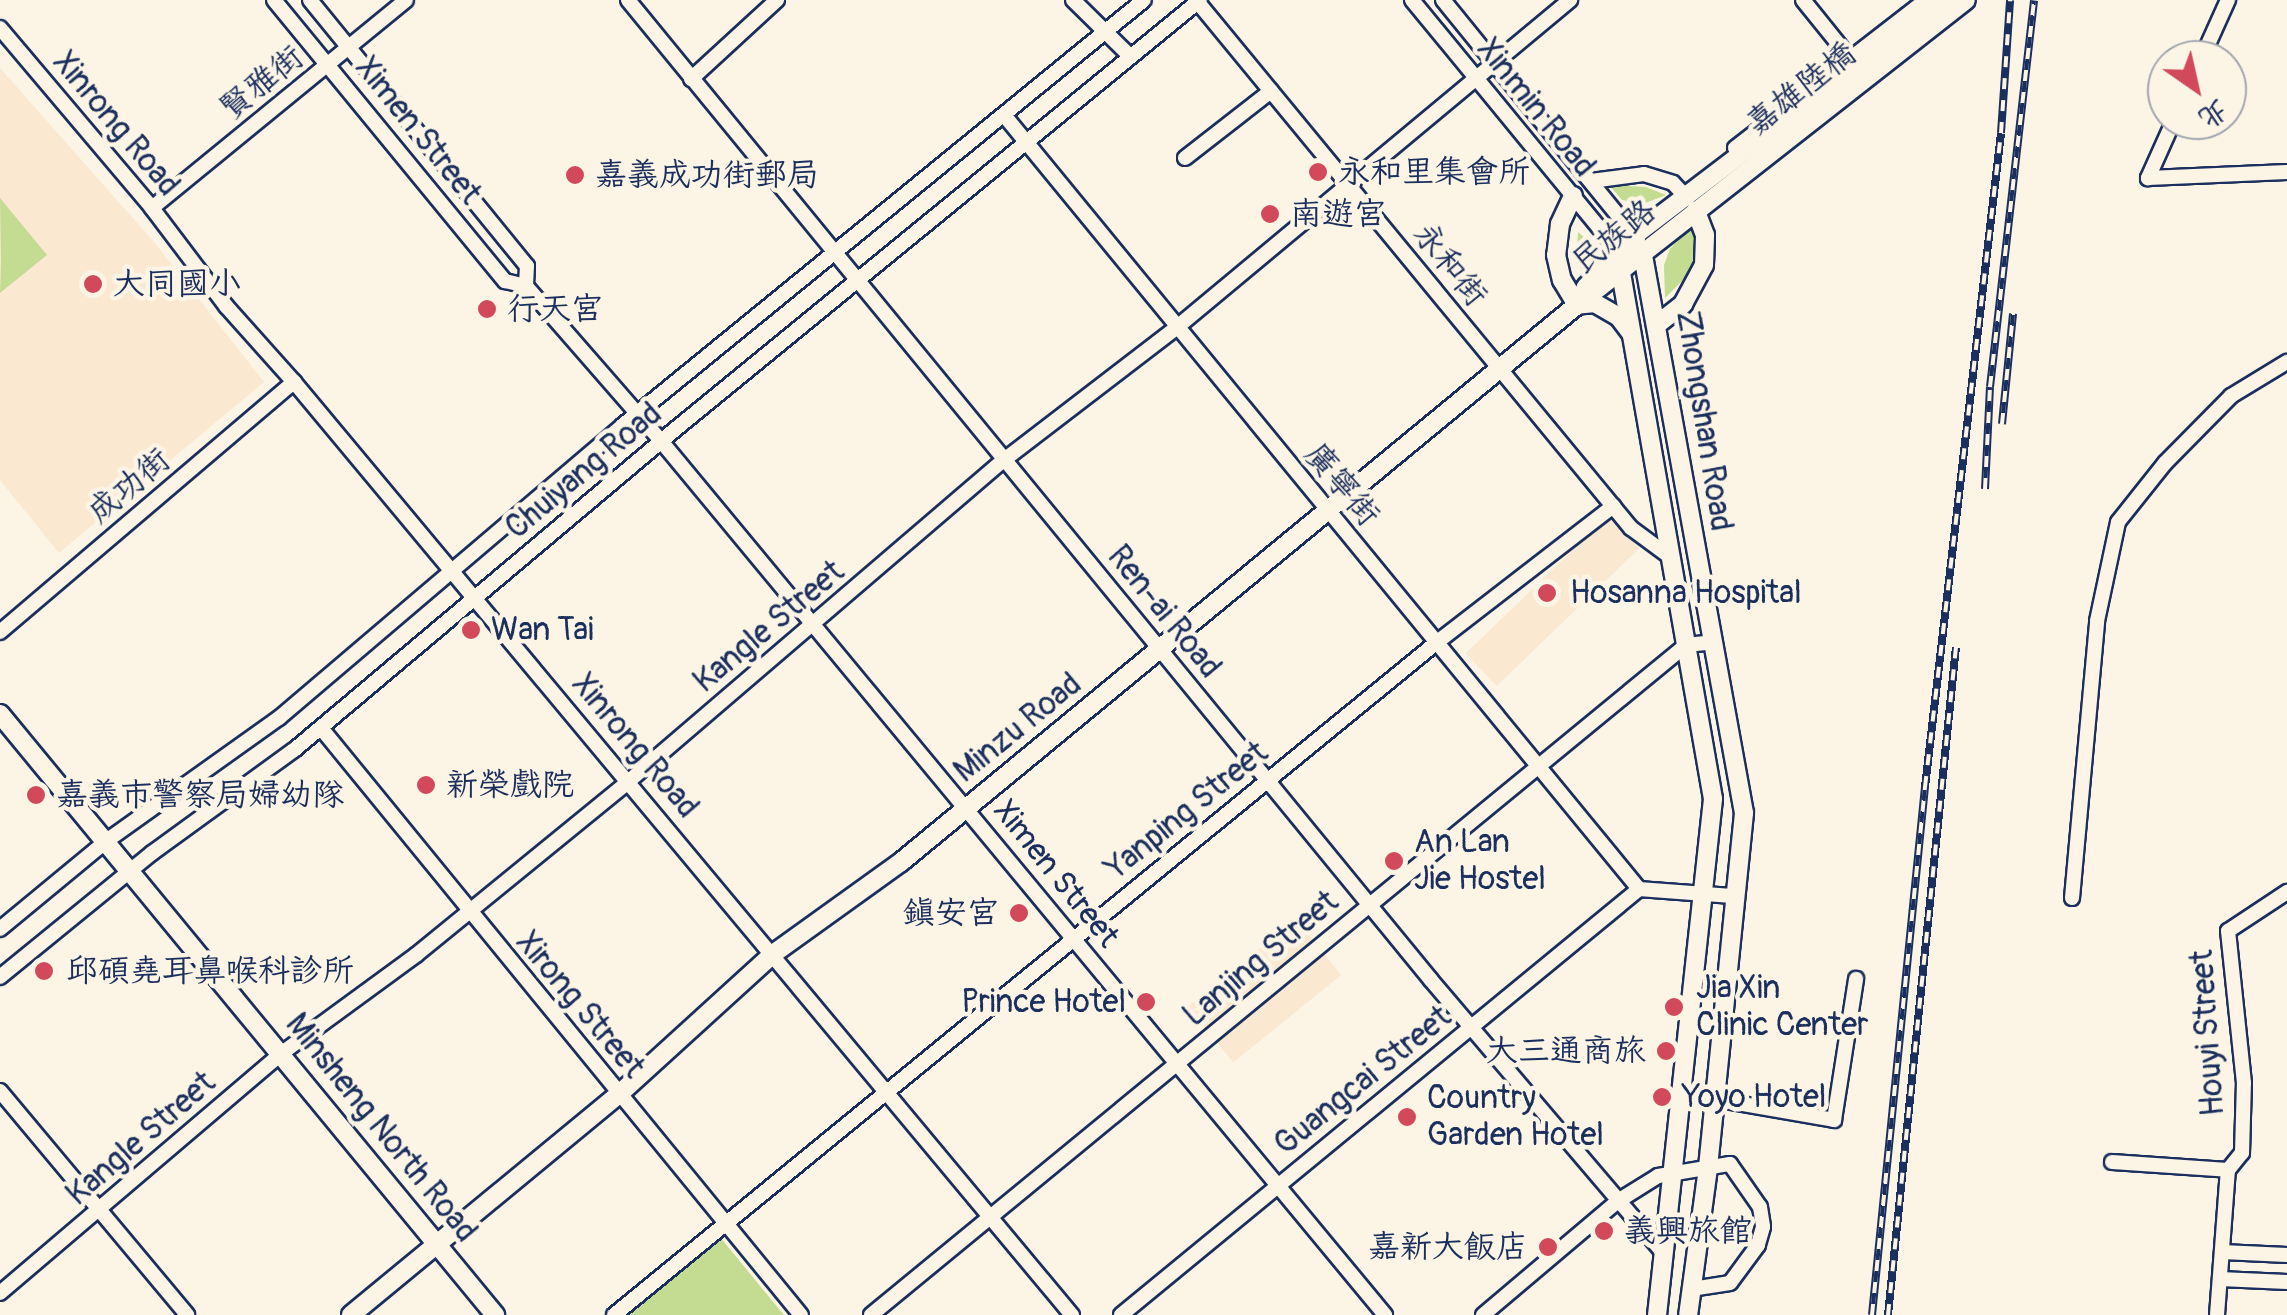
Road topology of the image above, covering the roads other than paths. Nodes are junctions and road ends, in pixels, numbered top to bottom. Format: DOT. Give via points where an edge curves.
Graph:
graph roads {
  1 [pos="274,0"];
  2 [pos="310,0"];
  3 [pos="406,0"];
  4 [pos="628,0"];
  5 [pos="777,0"];
  6 [pos="1072,0"];
  7 [pos="1144,0"];
  8 [pos="1412,0"];
  9 [pos="1443,0"];
  10 [pos="1570,0"];
  11 [pos="1803,0"];
  12 [pos="1926,0"];
  13 [pos="1944,0"];
  14 [pos="1966,0"];
  15 [pos="1978,0"];
  16 [pos="2228,0"];
  17 [pos="1198,1"];
  18 [pos="0,28"];
  19 [pos="1106,31"];
  20 [pos="2210,40"];
  21 [pos="349,48"];
  22 [pos="1845,52"];
  23 [pos="1130,57"];
  24 [pos="1494,64"];
  25 [pos="328,66"];
  26 [pos="1476,78"];
  27 [pos="691,79"];
  28 [pos="1271,91"];
  29 [pos="1004,115"];
  30 [pos="2165,140"];
  31 [pos="1027,144"];
  32 [pos="1185,158"];
  33 [pos="2287,172"];
  34 [pos="1590,181"];
  35 [pos="1348,184"];
  36 [pos="1713,186"];
  37 [pos="1573,196"];
  38 [pos="1692,204"];
  39 [pos="152,208"];
  40 [pos="1639,243"];
  41 [pos="835,252"];
  42 [pos="1620,259"];
  43 [pos="860,282"];
  44 [pos="526,286"];
  45 [pos="1577,305"];
  46 [pos="1659,323"];
  47 [pos="1176,328"];
  48 [pos="1634,337"];
  49 [pos="2287,362"];
  50 [pos="1498,367"];
  51 [pos="294,382"];
  52 [pos="636,415"];
  53 [pos="661,442"];
  54 [pos="1004,460"];
  55 [pos="1612,506"];
  56 [pos="1326,508"];
  57 [pos="1669,556"];
  58 [pos="1696,558"];
  59 [pos="452,570"];
  60 [pos="476,598"];
  61 [pos="811,627"];
  62 [pos="0,632"];
  63 [pos="1713,642"];
  64 [pos="1436,643"];
  65 [pos="1686,644"];
  66 [pos="1160,650"];
  67 [pos="0,714"];
  68 [pos="321,728"];
  69 [pos="1540,766"];
  70 [pos="1268,780"];
  71 [pos="629,782"];
  72 [pos="968,808"];
  73 [pos="104,842"];
  74 [pos="129,871"];
  75 [pos="1639,889"];
  76 [pos="1704,892"];
  77 [pos="2287,892"];
  78 [pos="1732,896"];
  79 [pos="2072,898"];
  80 [pos="1369,904"];
  81 [pos="468,913"];
  82 [pos="0,929"];
  83 [pos="1073,941"];
  84 [pos="773,954"];
  85 [pos="0,977"];
  86 [pos="1856,978"];
  87 [pos="1471,1027"];
  88 [pos="282,1053"];
  89 [pos="1177,1066"];
  90 [pos="0,1091"];
  91 [pos="890,1092"];
  92 [pos="618,1095"];
  93 [pos="1714,1099"];
  94 [pos="2112,1162"];
  95 [pos="1708,1168"];
  96 [pos="2228,1170"];
  97 [pos="1674,1174"];
  98 [pos="1277,1186"];
  99 [pos="1618,1201"];
  100 [pos="100,1211"];
  101 [pos="988,1216"];
  102 [pos="725,1221"];
  103 [pos="436,1244"];
  104 [pos="2222,1252"];
  105 [pos="1664,1254"];
  106 [pos="2287,1255"];
  107 [pos="2220,1279"];
  108 [pos="2287,1282"];
  109 [pos="1692,1289"];
  110 [pos="0,1293"];
  111 [pos="187,1315"];
  112 [pos="351,1315"];
  113 [pos="495,1315"];
  114 [pos="614,1315"];
  115 [pos="801,1315"];
  116 [pos="871,1315"];
  117 [pos="1072,1315"];
  118 [pos="1122,1315"];
  119 [pos="1385,1315"];
  120 [pos="1483,1315"];
  121 [pos="1657,1315"];
  122 [pos="1688,1315"];
  123 [pos="2217,1315"];
  1 -- 25 [label="street, Ximen Street"];
  2 -- 21 [label="street, Ximen Street"];
  3 -- 21 [label="street, 賢雅街"];
  4 -- 27 [label="street, Ren-ai Road"];
  5 -- 27 [label="street"];
  6 -- 19 [label="street"];
  7 -- 19 [label="street, Chuiyang Road"];
  8 -- 26 [label="street, Xinmin Road"];
  9 -- 24 [label="street, Xinmin Road"];
  10 -- 24 [label="street, Kangle Street"];
  11 -- 22 [label="street"];
  12 -- 36 [label="street"];
  13 -- 36 [label="main road"];
  14 -- 36 [label="main road, 嘉雄陸橋"];
  15 -- 36 [label="street"];
  16 -- 20 [label="street"];
  17 -- 23 [label="street, Chuiyang Road"];
  17 -- 28 [label="street, 永和街"];
  18 -- 39 [label="street, Xinrong Road"];
  19 -- 23 [label="street"];
  19 -- 29 [label="street, Chuiyang Road"];
  21 -- 25 [label="street, 賢雅街"];
  21 -- 44 [label="street, Ximen Street" via="527,266"];
  23 -- 31 [label="street, Chuiyang Road"];
  24 -- 26 [label="street, Kangle Street"];
  24 -- 34 [label="street, Xinmin Road"];
  25 -- 39 [label="street, 賢雅街"];
  25 -- 44 [label="street, Ximen Street" via="505,281"];
  26 -- 35 [label="street, Kangle Street"];
  26 -- 37 [label="street, Xinmin Road"];
  27 -- 41 [label="street, Ren-ai Road"];
  28 -- 32 [label="street"];
  28 -- 35 [label="street, 永和街"];
  29 -- 31 [label="street, 廣寧街"];
  29 -- 41 [label="street, Chuiyang Road"];
  30 -- 33 [label="street" via="2148,178"];
  31 -- 43 [label="street, Chuiyang Road"];
  31 -- 47 [label="street, 廣寧街"];
  34 -- 38 [label="street" via="1644,174 1673,183"];
  34 -- 40 [label="street, Xinmin Road"];
  35 -- 47 [label="street, Kangle Street"];
  35 -- 50 [label="street, 永和街"];
  36 -- 38 [label="main road, Minzu Road"];
  37 -- 42 [label="street, Xinmin Road"];
  37 -- 45 [label="main road" via="1556,254"];
  38 -- 40 [label="main road, Minzu Road"];
  38 -- 46 [label="main road" via="1705,235 1704,265 1683,304"];
  39 -- 51 [label="street, Xinrong Road"];
  40 -- 42 [label="main road, Minzu Road"];
  40 -- 46 [label="main road, Zhongshan Road"];
  41 -- 43 [label="street, Ren-ai Road"];
  41 -- 52 [label="street, Chuiyang Road"];
  42 -- 45 [label="main road, Minzu Road" via="1586,287"];
  42 -- 48 [label="main road, Zhongshan Road"];
  43 -- 53 [label="street, Chuiyang Road"];
  43 -- 54 [label="street, Ren-ai Road"];
  44 -- 52 [label="street, Ximen Street"];
  45 -- 48 [label="main road, 民族路" via="1595,303"];
  45 -- 50 [label="main road, Minzu Road"];
  46 -- 58 [label="main road, Zhongshan Road"];
  47 -- 54 [label="street, Kangle Street"];
  47 -- 56 [label="street, 廣寧街"];
  48 -- 57 [label="main road, Zhongshan Road"];
  49 -- 79 [label="street" via="2231,396 2118,522 2097,622"];
  50 -- 55 [label="street, 永和街"];
  50 -- 56 [label="main road, Minzu Road"];
  51 -- 59 [label="street, Xinrong Road"];
  51 -- 62 [label="street, 成功街"];
  52 -- 53 [label="street, Ximen Street"];
  52 -- 59 [label="street, Chuiyang Road"];
  53 -- 60 [label="street, Chuiyang Road"];
  53 -- 61 [label="street, Ximen Street"];
  54 -- 61 [label="street, Kangle Street"];
  54 -- 66 [label="street, Ren-ai Road"];
  55 -- 57 [label="street, 永和街"];
  55 -- 64 [label="street, Yanping Street"];
  56 -- 64 [label="street, 廣寧街"];
  56 -- 66 [label="main road, Minzu Road"];
  57 -- 58 [label="main road"];
  57 -- 65 [label="main road, Zhongshan Road"];
  58 -- 63 [label="main road, Zhongshan Road"];
  59 -- 60 [label="street, Xinrong Road"];
  59 -- 73 [label="street, Chuiyang Road" via="279,718"];
  60 -- 68 [label="street, Chuiyang Road"];
  60 -- 71 [label="street, Xinrong Road"];
  61 -- 71 [label="street, Kangle Street"];
  61 -- 72 [label="street, Ximen Street"];
  63 -- 65 [label="street"];
  63 -- 78 [label="main road, Zhongshan Road" via="1744,813"];
  64 -- 69 [label="street, 廣寧街"];
  64 -- 70 [label="street, Yanping Street"];
  65 -- 69 [label="street, Lanjing Street"];
  65 -- 76 [label="main road, Zhongshan Road" via="1713,800"];
  66 -- 70 [label="street, Ren-ai Road"];
  66 -- 72 [label="main road, Minzu Road"];
  67 -- 73 [label="main road, Minsheng North Road"];
  68 -- 74 [label="street, Chuiyang Road"];
  68 -- 81 [label="street, Xirong Street"];
  69 -- 75 [label="street, 廣寧街"];
  69 -- 80 [label="street, Lanjing Street"];
  70 -- 80 [label="street, Ren-ai Road"];
  70 -- 83 [label="street, Yanping Street"];
  71 -- 81 [label="street, Kangle Street"];
  71 -- 84 [label="street, Xinrong Road"];
  72 -- 83 [label="street, Ximen Street"];
  72 -- 84 [label="main road, Minzu Road"];
  73 -- 74 [label="main road, Minsheng North Road"];
  73 -- 82 [label="street, Chuiyang Road"];
  74 -- 85 [label="street, Chuiyang Road"];
  74 -- 88 [label="main road, Minsheng North Road"];
  75 -- 76 [label="street"];
  75 -- 87 [label="street, Guangcai Street"];
  76 -- 78 [label="street"];
  76 -- 97 [label="main road, Zhongshan Road"];
  77 -- 96 [label="street, Houyi Street" via="2228,931 2244,1082 2242,1153"];
  78 -- 93 [label="main road, Zhongshan Road"];
  80 -- 87 [label="street, Ren-ai Road"];
  80 -- 89 [label="street, Lanjing Street"];
  81 -- 88 [label="street, Kangle Street"];
  81 -- 92 [label="street, Xirong Street"];
  83 -- 89 [label="street, Ximen Street"];
  83 -- 91 [label="street, Yanping Street"];
  84 -- 91 [label="street, Xinrong Road"];
  84 -- 92 [label="main road, Minzu Road"];
  86 -- 93 [label="street" via="1834,1120"];
  87 -- 98 [label="street, Guangcai Street"];
  87 -- 99 [label="street, Ren-ai Road"];
  88 -- 100 [label="street, Kangle Street"];
  88 -- 103 [label="main road, Minsheng North Road"];
  89 -- 98 [label="street, Ximen Street"];
  89 -- 101 [label="street, Lanjing Street"];
  90 -- 100 [label="street"];
  91 -- 101 [label="street, Xinrong Road"];
  91 -- 102 [label="street, Yanping Street"];
  92 -- 102 [label="street, Xirong Street"];
  92 -- 103 [label="main road, Minzu Road"];
  93 -- 95 [label="main road, Zhongshan Road"];
  94 -- 96 [label="street"];
  95 -- 97 [label="street"];
  95 -- 109 [label="main road, Zhongshan Road"];
  95 -- 109 [label="street" via="1730,1164 1752,1190 1763,1227 1750,1261 1730,1284"];
  96 -- 104 [label="street, Houyi Street"];
  97 -- 99 [label="street" via="1658,1176"];
  97 -- 105 [label="main road, Zhongshan Road"];
  98 -- 118 [label="street, Guangcai Street"];
  98 -- 119 [label="street, Ximen Street"];
  99 -- 105 [label="street, Ren-ai Road"];
  99 -- 120 [label="street"];
  100 -- 110 [label="street, Kangle Street"];
  100 -- 111 [label="street"];
  101 -- 116 [label="street, Lanjing Street"];
  101 -- 117 [label="street, Xinrong Road"];
  102 -- 114 [label="street, Yanping Street"];
  102 -- 115 [label="street, Xirong Street"];
  103 -- 112 [label="main road, Minzu Road"];
  103 -- 113 [label="main road, Minsheng North Road"];
  104 -- 106 [label="street"];
  104 -- 107 [label="street, Houyi Street"];
  105 -- 121 [label="main road, Zhongshan Road"];
  107 -- 108 [label="street"];
  107 -- 123 [label="street, Houyi Street"];
  109 -- 122 [label="main road, Zhongshan Road"];
}
